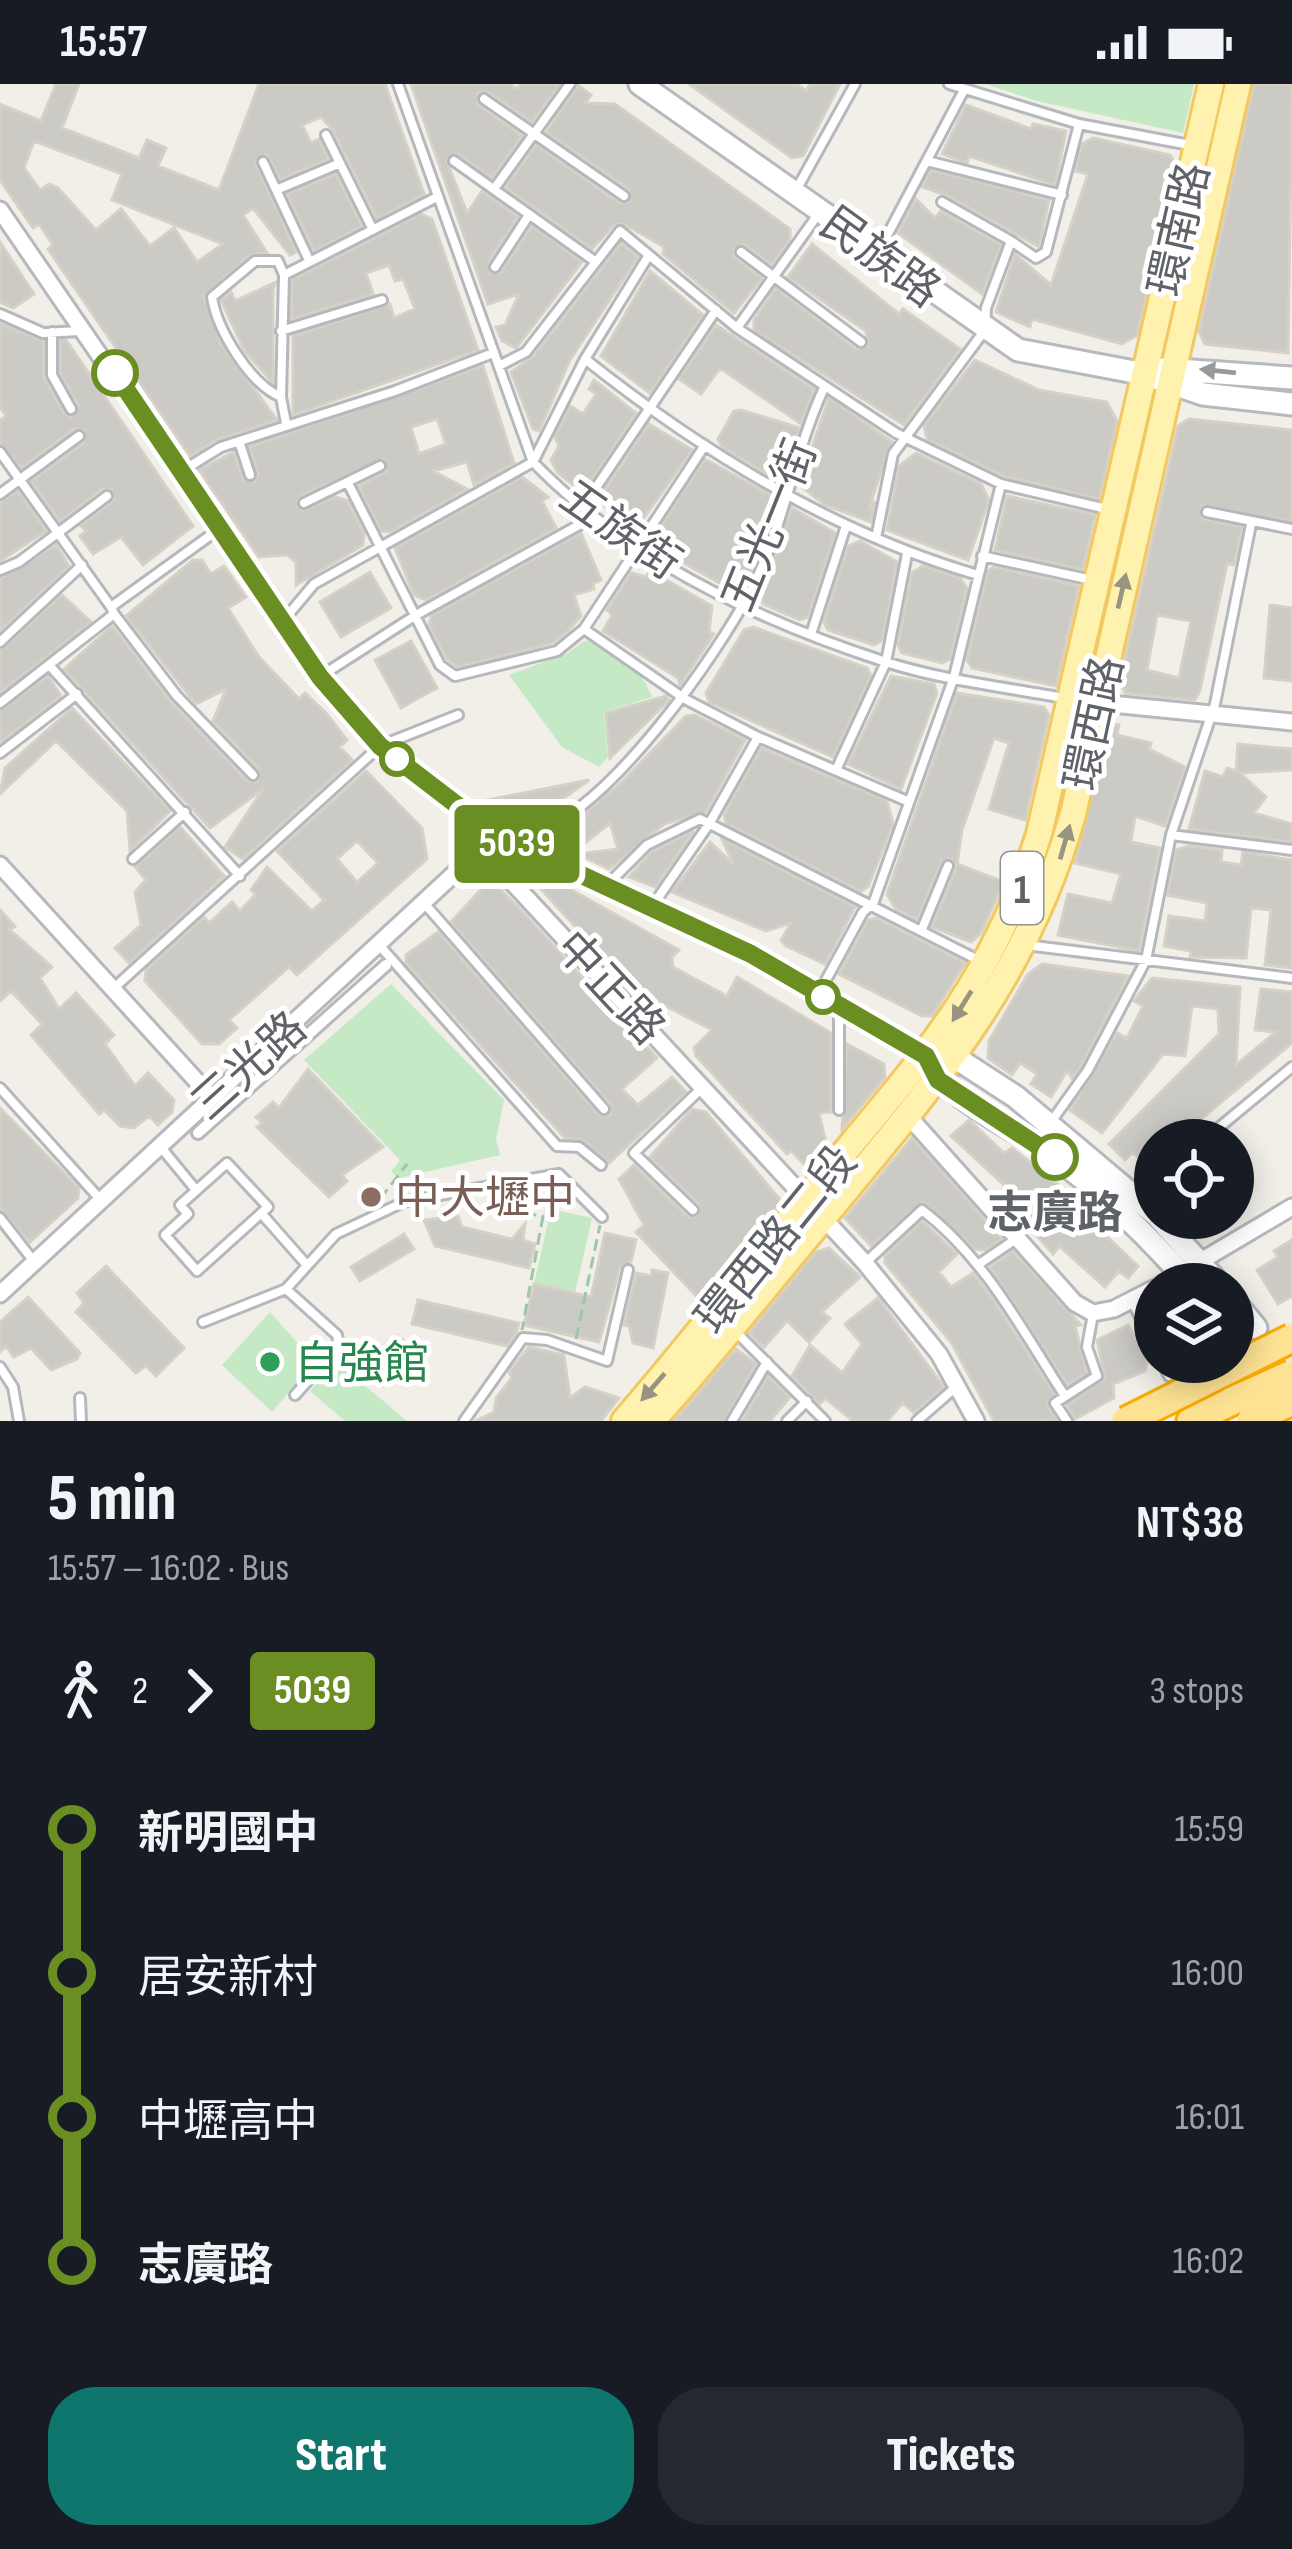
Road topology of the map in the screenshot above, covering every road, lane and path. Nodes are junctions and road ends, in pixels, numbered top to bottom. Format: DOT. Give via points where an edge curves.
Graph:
graph roads {
  1 [pos="398,84"];
  2 [pos="570,84"];
  3 [pos="640,84"];
  4 [pos="855,84"];
  5 [pos="949,84"];
  6 [pos="1210,84"];
  7 [pos="1238,84"];
  8 [pos="964,90"];
  9 [pos="484,99"];
  10 [pos="1078,124"];
  11 [pos="536,134"];
  12 [pos="326,135"];
  13 [pos="1196,146"];
  14 [pos="454,161"];
  15 [pos="927,161"];
  16 [pos="263,162"];
  17 [pos="338,164"];
  18 [pos="494,189"];
  19 [pos="276,190"];
  20 [pos="794,193"];
  21 [pos="1062,195"];
  22 [pos="624,196"];
  23 [pos="437,197"];
  24 [pos="942,202"];
  25 [pos="0,210"];
  26 [pos="819,213"];
  27 [pos="529,215"];
  28 [pos="373,230"];
  29 [pos="1011,241"];
  30 [pos="741,253"];
  31 [pos="877,254"];
  32 [pos="649,255"];
  33 [pos="308,259"];
  34 [pos="596,262"];
  35 [pos="495,267"];
  36 [pos="284,275"];
  37 [pos="774,276"];
  38 [pos="382,300"];
  39 [pos="716,310"];
  40 [pos="0,314"];
  41 [pos="737,328"];
  42 [pos="86,330"];
  43 [pos="985,330"];
  44 [pos="281,331"];
  45 [pos="52,332"];
  46 [pos="861,342"];
  47 [pos="494,353"];
  48 [pos="585,359"];
  49 [pos="499,367"];
  50 [pos="1144,374"];
  51 [pos="1173,376"];
  52 [pos="1292,379"];
  53 [pos="824,390"];
  54 [pos="281,398"];
  55 [pos="1292,404"];
  56 [pos="71,409"];
  57 [pos="649,410"];
  58 [pos="286,423"];
  59 [pos="80,436"];
  60 [pos="908,438"];
  61 [pos="238,441"];
  62 [pos="705,445"];
  63 [pos="0,452"];
  64 [pos="533,462"];
  65 [pos="380,466"];
  66 [pos="181,471"];
  67 [pos="250,476"];
  68 [pos="20,478"];
  69 [pos="348,483"];
  70 [pos="1001,484"];
  71 [pos="0,494"];
  72 [pos="787,494"];
  73 [pos="107,496"];
  74 [pos="304,503"];
  75 [pos="585,506"];
  76 [pos="1113,510"];
  77 [pos="1207,512"];
  78 [pos="1251,524"];
  79 [pos="846,526"];
  80 [pos="220,528"];
  81 [pos="1292,529"];
  82 [pos="56,532"];
  83 [pos="875,538"];
  84 [pos="378,545"];
  85 [pos="639,549"];
  86 [pos="907,554"];
  87 [pos="982,556"];
  88 [pos="82,566"];
  89 [pos="0,570"];
  90 [pos="978,574"];
  91 [pos="1097,581"];
  92 [pos="740,606"];
  93 [pos="112,611"];
  94 [pos="416,615"];
  95 [pos="283,621"];
  96 [pos="584,628"];
  97 [pos="811,634"];
  98 [pos="0,642"];
  99 [pos="886,662"];
  100 [pos="49,665"];
  101 [pos="320,677"];
  102 [pos="954,677"];
  103 [pos="77,694"];
  104 [pos="686,699"];
  105 [pos="1071,700"];
  106 [pos="0,703"];
  107 [pos="1096,706"];
  108 [pos="458,715"];
  109 [pos="1209,718"];
  110 [pos="1292,722"];
  111 [pos="758,736"];
  112 [pos="380,746"];
  113 [pos="0,753"];
  114 [pos="836,770"];
  115 [pos="253,776"];
  116 [pos="907,801"];
  117 [pos="185,812"];
  118 [pos="709,824"];
  119 [pos="496,835"];
  120 [pos="1171,835"];
  121 [pos="1292,850"];
  122 [pos="133,859"];
  123 [pos="0,865"];
  124 [pos="948,866"];
  125 [pos="240,876"];
  126 [pos="607,885"];
  127 [pos="424,902"];
  128 [pos="873,904"];
  129 [pos="652,907"];
  130 [pos="922,929"];
  131 [pos="1024,945"];
  132 [pos="380,946"];
  133 [pos="1146,960"];
  134 [pos="986,964"];
  135 [pos="386,965"];
  136 [pos="1292,978"];
  137 [pos="113,989"];
  138 [pos="819,994"];
  139 [pos="839,1006"];
  140 [pos="926,1056"];
  141 [pos="953,1056"];
  142 [pos="1292,1067"];
  143 [pos="938,1080"];
  144 [pos="704,1086"];
  145 [pos="0,1088"];
  146 [pos="212,1098"];
  147 [pos="604,1109"];
  148 [pos="839,1110"];
  149 [pos="910,1118"];
  150 [pos="1229,1119"];
  151 [pos="1051,1122"];
  152 [pos="198,1133"];
  153 [pos="159,1145"];
  154 [pos="406,1164"];
  155 [pos="601,1165"];
  156 [pos="196,1190"];
  157 [pos="1133,1192"];
  158 [pos="428,1197"];
  159 [pos="99,1198"];
  160 [pos="1292,1208"];
  161 [pos="814,1209"];
  162 [pos="693,1210"];
  163 [pos="384,1212"];
  164 [pos="261,1213"];
  165 [pos="602,1217"];
  166 [pos="0,1218"];
  167 [pos="1020,1236"];
  168 [pos="1179,1239"];
  169 [pos="32,1259"];
  170 [pos="1199,1259"];
  171 [pos="304,1263"];
  172 [pos="865,1263"];
  173 [pos="1154,1263"];
  174 [pos="1194,1263"];
  175 [pos="1202,1263"];
  176 [pos="979,1264"];
  177 [pos="628,1270"];
  178 [pos="286,1289"];
  179 [pos="0,1294"];
  180 [pos="1132,1300"];
  181 [pos="1134,1304"];
  182 [pos="1093,1313"];
  183 [pos="203,1322"];
  184 [pos="734,1330"];
  185 [pos="523,1338"];
  186 [pos="1292,1338"];
  187 [pos="574,1350"];
  188 [pos="767,1363"];
  189 [pos="0,1367"];
  190 [pos="1292,1374"];
  191 [pos="957,1386"];
  192 [pos="296,1395"];
  193 [pos="1065,1396"];
  194 [pos="80,1398"];
  195 [pos="807,1401"];
  196 [pos="1292,1401"];
  197 [pos="1241,1411"];
  198 [pos="19,1421"];
  199 [pos="81,1421"];
  200 [pos="464,1421"];
  201 [pos="624,1421"];
  202 [pos="652,1421"];
  203 [pos="732,1421"];
  204 [pos="787,1421"];
  205 [pos="825,1421"];
  206 [pos="917,1421"];
  207 [pos="976,1421"];
  208 [pos="1066,1421"];
  209 [pos="1126,1421"];
  210 [pos="1191,1421"];
  1 -- 23 [label="lane, 五族街"];
  2 -- 11 [label="lane"];
  3 -- 20 [label="main road, 民族路"];
  4 -- 20 [label="lane"];
  5 -- 8 [label="lane"];
  6 -- 13 [label="main road, 環南路 / 1"];
  7 -- 51 [label="main road, 環南路 / 1"];
  8 -- 10 [label="lane"];
  8 -- 15 [label="lane"];
  9 -- 11 [label="lane"];
  10 -- 13 [label="lane"];
  10 -- 21 [label="lane"];
  11 -- 18 [label="lane"];
  11 -- 22 [label="lane"];
  12 -- 17 [label="lane"];
  13 -- 50 [label="main road, 環南路 / 1"];
  14 -- 18 [label="lane"];
  15 -- 21 [label="lane"];
  15 -- 31 [label="lane"];
  16 -- 19 [label="lane"];
  17 -- 19 [label="lane"];
  17 -- 28 [label="lane"];
  18 -- 27 [label="lane"];
  19 -- 33 [label="lane"];
  20 -- 26 [label="main road, 民族路"];
  21 -- 29 [label="lane" via="1046,252 1036,258"];
  23 -- 28 [label="lane"];
  23 -- 47 [label="lane, 五族街"];
  24 -- 29 [label="lane"];
  25 -- 42 [label="street"];
  26 -- 31 [label="main road, 民族路"];
  26 -- 37 [label="lane"];
  27 -- 34 [label="lane"];
  27 -- 35 [label="lane"];
  28 -- 33 [label="lane"];
  29 -- 43 [label="lane"];
  30 -- 37 [label="lane"];
  31 -- 43 [label="main road, 民族路"];
  32 -- 34 [label="lane" via="620,231"];
  32 -- 39 [label="lane"];
  32 -- 48 [label="lane"];
  33 -- 36 [label="lane"];
  34 -- 49 [label="lane" via="526,352"];
  36 -- 44 [label="lane"];
  36 -- 54 [label="lane" via="278,261 256,261 212,297 215,317 265,390"];
  37 -- 41 [label="lane"];
  37 -- 46 [label="lane"];
  38 -- 44 [label="lane"];
  39 -- 41 [label="lane"];
  39 -- 57 [label="lane"];
  40 -- 45 [label="lane"];
  41 -- 53 [label="lane"];
  42 -- 45 [label="lane"];
  42 -- 66 [label="street"];
  43 -- 50 [label="main road, 民族路" via="1042,357"];
  43 -- 60 [label="lane"];
  44 -- 54 [label="lane"];
  45 -- 56 [label="lane" via="52,375"];
  47 -- 49 [label="lane, 五族街"];
  47 -- 58 [label="lane"];
  48 -- 57 [label="lane"];
  48 -- 64 [label="lane"];
  49 -- 64 [label="lane, 五族街"];
  50 -- 51 [label="main road, 民族路"];
  50 -- 76 [label="main road, 環西路 / 1"];
  52 -- 51 [label="main road, one-way"];
  51 -- 55 [label="main road" via="1203,394"];
  107 -- 51 [label="main road, 環西路 / 1, one-way"];
  53 -- 60 [label="lane"];
  53 -- 72 [label="lane, 五光一街"];
  54 -- 58 [label="lane"];
  57 -- 62 [label="lane"];
  57 -- 75 [label="lane"];
  58 -- 61 [label="lane"];
  59 -- 68 [label="lane"];
  60 -- 70 [label="lane"];
  60 -- 83 [label="lane" via="887,471"];
  61 -- 66 [label="lane"];
  61 -- 67 [label="lane"];
  62 -- 72 [label="lane"];
  62 -- 85 [label="lane"];
  63 -- 68 [label="lane"];
  64 -- 75 [label="lane, 五族街"];
  64 -- 84 [label="lane"];
  65 -- 69 [label="lane"];
  66 -- 80 [label="street"];
  68 -- 71 [label="lane"];
  68 -- 82 [label="lane"];
  69 -- 74 [label="lane"];
  69 -- 84 [label="lane"];
  70 -- 76 [label="lane"];
  70 -- 87 [label="lane"];
  72 -- 79 [label="lane"];
  72 -- 92 [label="lane, 五光一街"];
  73 -- 82 [label="lane"];
  75 -- 85 [label="lane, 五族街"];
  75 -- 94 [label="lane" via="581,524"];
  76 -- 91 [label="main road, 環西路 / 1"];
  77 -- 78 [label="lane"];
  78 -- 81 [label="lane"];
  78 -- 109 [label="lane"];
  79 -- 83 [label="lane"];
  79 -- 97 [label="lane"];
  80 -- 93 [label="lane"];
  80 -- 95 [label="street"];
  82 -- 88 [label="lane"];
  82 -- 89 [label="lane"];
  83 -- 86 [label="lane"];
  84 -- 94 [label="lane"];
  84 -- 95 [label="lane" via="314,584"];
  85 -- 92 [label="lane, 五族街"];
  85 -- 96 [label="lane"];
  86 -- 90 [label="lane"];
  86 -- 99 [label="lane"];
  87 -- 90 [label="lane"];
  87 -- 91 [label="lane"];
  88 -- 93 [label="lane"];
  88 -- 98 [label="lane"];
  90 -- 102 [label="lane"];
  91 -- 105 [label="main road, 環西路 / 1"];
  92 -- 97 [label="lane, 五族街"];
  92 -- 104 [label="lane, 五光一街"];
  93 -- 100 [label="lane"];
  93 -- 115 [label="lane"];
  94 -- 96 [label="lane" via="440,665 455,676 557,651"];
  94 -- 101 [label="lane"];
  95 -- 101 [label="street"];
  96 -- 104 [label="lane"];
  97 -- 99 [label="lane, 五族街"];
  99 -- 102 [label="lane, 五族街"];
  99 -- 114 [label="lane"];
  100 -- 103 [label="lane"];
  100 -- 106 [label="lane"];
  101 -- 112 [label="street"];
  102 -- 105 [label="lane, 五族街"];
  102 -- 116 [label="lane"];
  103 -- 113 [label="lane"];
  103 -- 117 [label="lane"];
  104 -- 111 [label="lane"];
  104 -- 119 [label="lane, 五光一街" via="586,799 540,830"];
  105 -- 107 [label="street, 五族街"];
  105 -- 134 [label="main road, 環西路 / 1" via="1039,834"];
  107 -- 109 [label="street, 五族街"];
  131 -- 107 [label="main road, 環西路 / 1, one-way" via="1058,867"];
  108 -- 112 [label="lane"];
  109 -- 110 [label="street, 五族街"];
  109 -- 120 [label="lane"];
  111 -- 114 [label="lane"];
  111 -- 118 [label="lane"];
  112 -- 119 [label="street"];
  112 -- 125 [label="lane"];
  114 -- 116 [label="lane"];
  116 -- 128 [label="lane"];
  117 -- 122 [label="lane"];
  117 -- 125 [label="lane"];
  118 -- 126 [label="lane" via="700,819 646,845"];
  118 -- 128 [label="lane"];
  118 -- 129 [label="lane"];
  119 -- 126 [label="street"];
  119 -- 127 [label="street, 三光路"];
  119 -- 144 [label="street, 中正路" via="498,867"];
  120 -- 121 [label="lane"];
  120 -- 133 [label="lane"];
  123 -- 137 [label="street"];
  124 -- 130 [label="lane"];
  125 -- 137 [label="lane"];
  126 -- 129 [label="street"];
  127 -- 132 [label="street, 三光路"];
  127 -- 147 [label="lane"];
  128 -- 130 [label="lane"];
  128 -- 138 [label="lane"];
  129 -- 138 [label="street"];
  130 -- 134 [label="lane"];
  131 -- 133 [label="lane"];
  131 -- 141 [label="main road, 環西路 / 1"];
  132 -- 146 [label="street, 三光路"];
  132 -- 155 [label="lane" via="557,1146 579,1147"];
  133 -- 136 [label="lane"];
  133 -- 151 [label="lane"];
  134 -- 140 [label="main road, 環西路 / 1, one-way"];
  135 -- 152 [label="street"];
  137 -- 146 [label="street"];
  138 -- 139 [label="street"];
  139 -- 140 [label="street"];
  139 -- 148 [label="lane"];
  140 -- 141 [label="main road"];
  140 -- 143 [label="main road"];
  140 -- 161 [label="main road, 環西路二段 / 1"];
  141 -- 143 [label="main road, 環西路二段 / 1"];
  141 -- 151 [label="main road"];
  142 -- 150 [label="lane"];
  143 -- 149 [label="main road, 環西路二段 / 1"];
  143 -- 173 [label="main road" via="1055,1157"];
  144 -- 161 [label="street, 中正路"];
  144 -- 162 [label="lane" via="634,1153"];
  145 -- 159 [label="lane"];
  146 -- 153 [label="street, 三光路"];
  149 -- 161 [label="main road, 環西路二段 / 1"];
  149 -- 167 [label="street"];
  151 -- 157 [label="main road"];
  153 -- 156 [label="lane"];
  153 -- 159 [label="street, 三光路"];
  154 -- 163 [label="path" via="378,1195"];
  156 -- 164 [label="lane" via="227,1163 268,1207"];
  156 -- 164 [label="lane" via="180,1205 188,1214 165,1235 197,1271"];
  158 -- 163 [label="lane"];
  158 -- 165 [label="lane" via="560,1174"];
  158 -- 185 [label="path" via="543,1216"];
  159 -- 169 [label="street, 三光路"];
  160 -- 170 [label="street"];
  161 -- 172 [label="street, 中正路"];
  161 -- 184 [label="main road, 環西路二段 / 1"];
  161 -- 201 [label="main road, 環西路二段 / 1, one-way"];
  163 -- 171 [label="lane" via="336,1234"];
  164 -- 171 [label="lane"];
  165 -- 187 [label="path"];
  166 -- 169 [label="lane"];
  167 -- 176 [label="lane"];
  167 -- 182 [label="street" via="1075,1303"];
  168 -- 170 [label="main road"];
  169 -- 179 [label="street, 三光路"];
  170 -- 174 [label="street"];
  170 -- 175 [label="main road"];
  171 -- 178 [label="lane"];
  172 -- 176 [label="lane" via="922,1210"];
  172 -- 191 [label="street, 中正路"];
  176 -- 193 [label="lane"];
  177 -- 187 [label="lane" via="607,1361"];
  178 -- 183 [label="lane"];
  178 -- 192 [label="lane" via="337,1335 339,1346"];
  180 -- 181 [label="lane"];
  180 -- 182 [label="street"];
  182 -- 193 [label="lane" via="1087,1347 1097,1376"];
  184 -- 188 [label="lane"];
  184 -- 202 [label="main road, 環西路二段 / 1"];
  185 -- 187 [label="lane"];
  185 -- 200 [label="lane"];
  186 -- 209 [label="highway, bridge"];
  188 -- 195 [label="lane"];
  188 -- 203 [label="lane"];
  189 -- 198 [label="lane" via="14,1387"];
  190 -- 197 [label="highway, bridge"];
  191 -- 206 [label="lane"];
  191 -- 207 [label="street, 中正路"];
  193 -- 208 [label="lane" via="1055,1403"];
  194 -- 199 [label="lane"];
  195 -- 204 [label="lane"];
  195 -- 205 [label="lane"];
  196 -- 197 [label="highway, bridge"];
  197 -- 210 [label="highway"];
}
